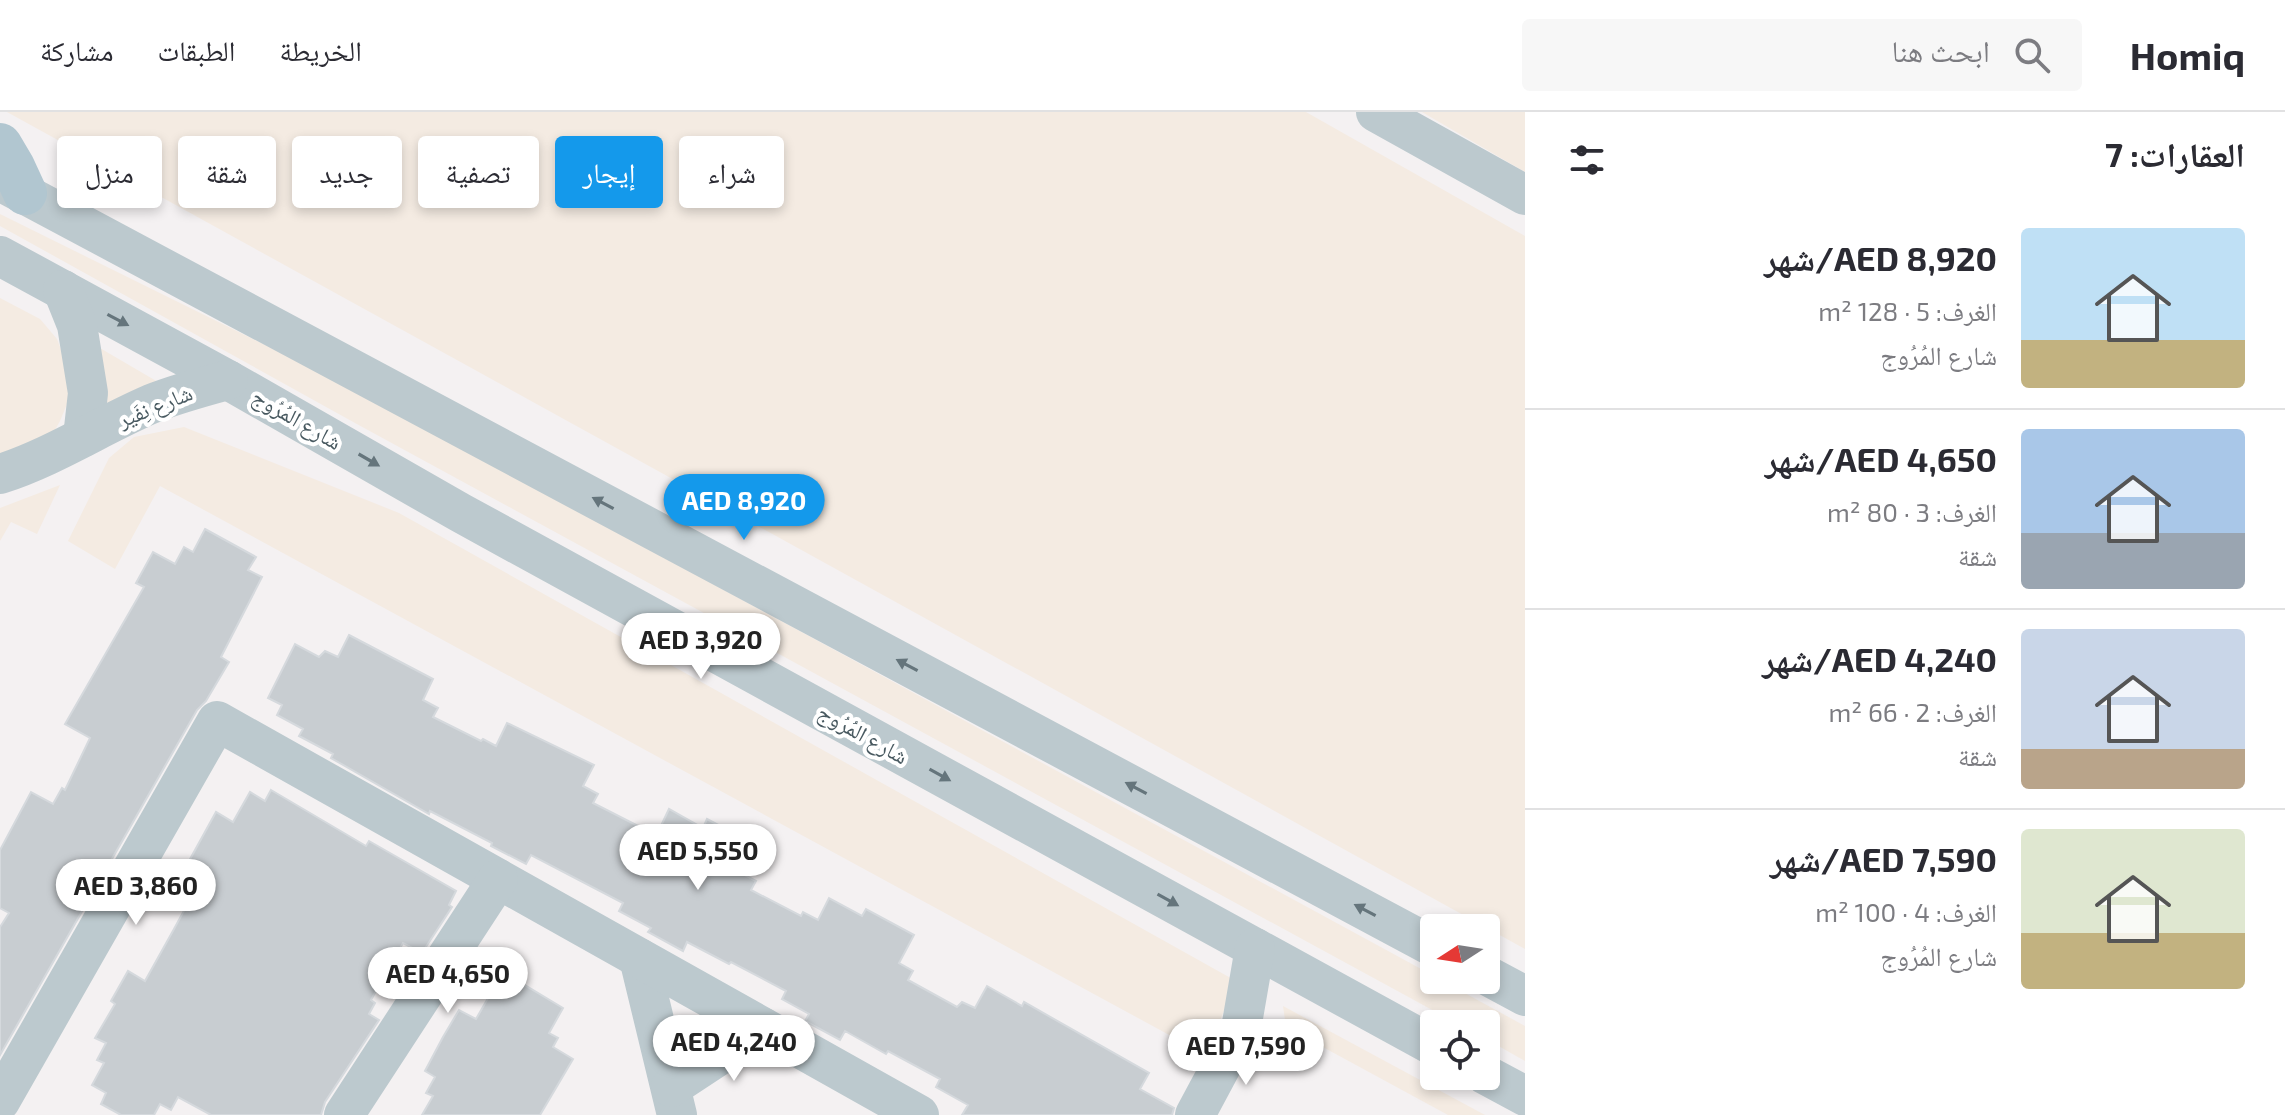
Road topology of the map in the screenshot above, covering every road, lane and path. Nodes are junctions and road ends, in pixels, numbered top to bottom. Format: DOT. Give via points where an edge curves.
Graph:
graph roads {
  1 [pos="1376,112"];
  2 [pos="0,145"];
  3 [pos="12,187"];
  4 [pos="1525,195"];
  5 [pos="0,256"];
  6 [pos="63,290"];
  7 [pos="228,380"];
  8 [pos="83,437"];
  9 [pos="0,474"];
  10 [pos="498,879"];
  11 [pos="1420,940"];
  12 [pos="1255,948"];
  13 [pos="639,958"];
  14 [pos="1500,983"];
  15 [pos="1525,996"];
  16 [pos="762,1027"];
  17 [pos="1420,1038"];
  18 [pos="1500,1083"];
  19 [pos="1525,1096"];
  20 [pos="0,1101"];
  21 [pos="674,1101"];
  22 [pos="344,1115"];
  23 [pos="919,1115"];
  24 [pos="1195,1115"];
  1 -- 4 [label="street"];
  2 -- 3 [label="main road" via="13,167"];
  11 -- 3 [label="street, one-way"];
  5 -- 6 [label="street, شارع المُرُوج"];
  6 -- 7 [label="street, شارع المُرُوج, one-way"];
  6 -- 8 [label="street, شارع نِفَير" via="77,325 88,393"];
  7 -- 8 [label="street, شارع نِفَير" via="150,405"];
  7 -- 12 [label="street, شارع المُرُوج, one-way"];
  8 -- 9 [label="street, شارع نِفَير"];
  10 -- 13 [label="street"];
  10 -- 20 [label="street" via="217,721"];
  10 -- 22 [label="street"];
  12 -- 17 [label="street, شارع المُرُوج"];
  12 -- 24 [label="street" via="1241,1029"];
  13 -- 16 [label="street"];
  13 -- 21 [label="street"];
  14 -- 15 [label="street"];
  16 -- 21 [label="street"];
  16 -- 23 [label="street"];
  18 -- 19 [label="street"];
}
